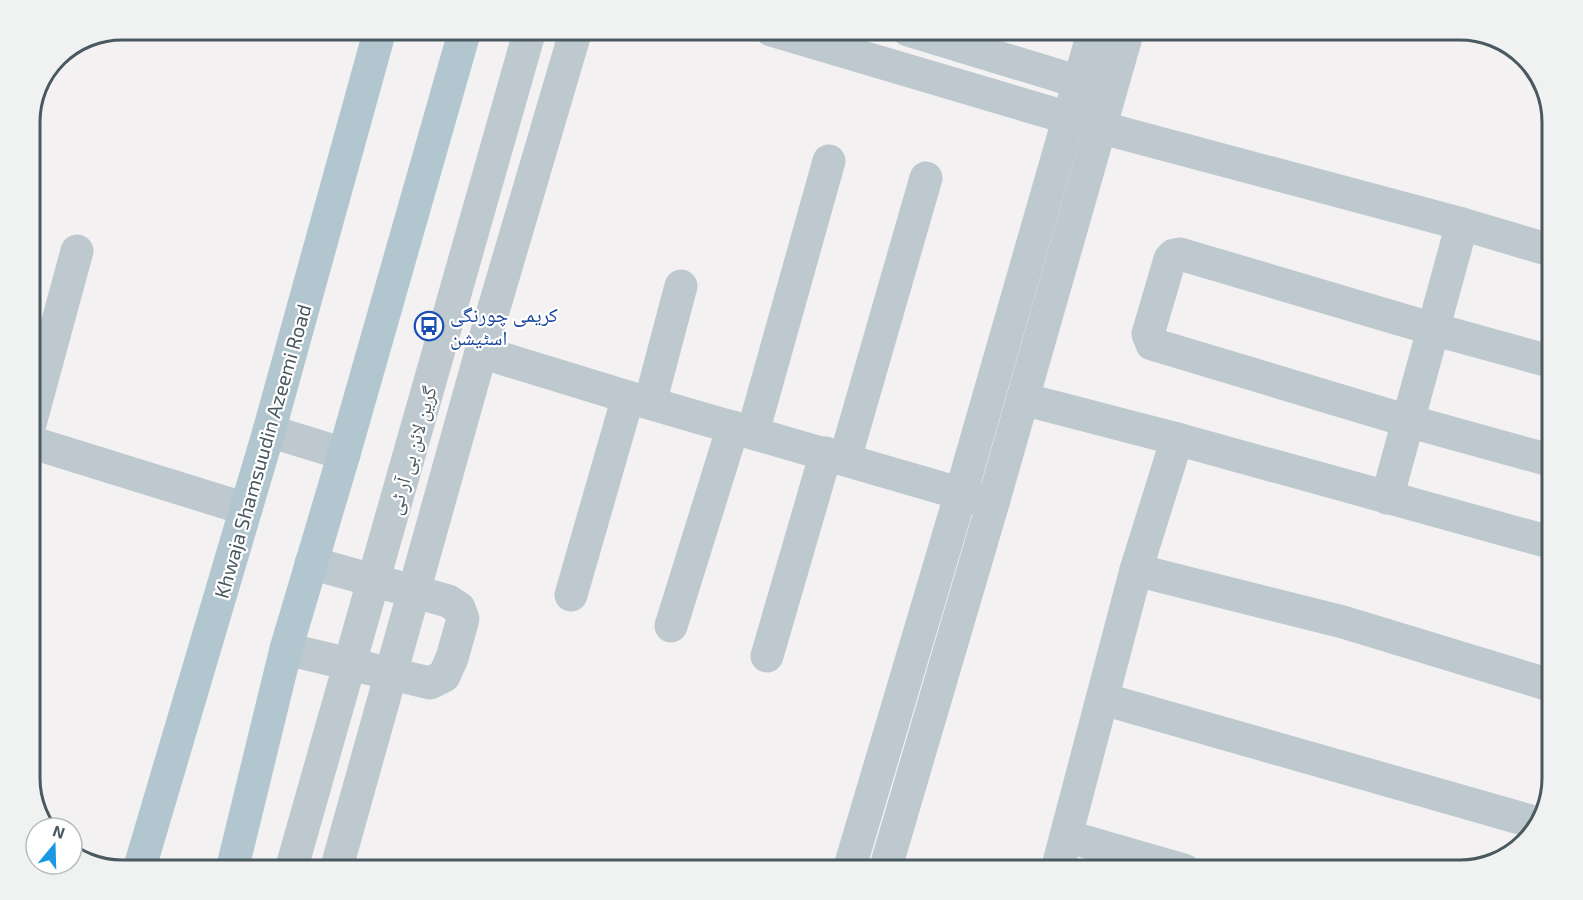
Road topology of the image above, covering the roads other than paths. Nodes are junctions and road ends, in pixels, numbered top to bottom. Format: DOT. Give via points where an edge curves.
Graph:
graph roads {
  1 [pos="377,40"];
  2 [pos="462,40"];
  3 [pos="527,40"];
  4 [pos="573,40"];
  5 [pos="805,40"];
  6 [pos="942,40"];
  7 [pos="1091,40"];
  8 [pos="1125,40"];
  9 [pos="1079,81"];
  10 [pos="1110,91"];
  11 [pos="1068,118"];
  12 [pos="1099,127"];
  13 [pos="829,161"];
  14 [pos="927,178"];
  15 [pos="1462,224"];
  16 [pos="1542,248"];
  17 [pos="77,251"];
  18 [pos="681,286"];
  19 [pos="1433,329"];
  20 [pos="481,352"];
  21 [pos="1542,359"];
  22 [pos="41,384"];
  23 [pos="1023,399"];
  24 [pos="639,400"];
  25 [pos="1408,421"];
  26 [pos="269,430"];
  27 [pos="743,430"];
  28 [pos="1177,440"];
  29 [pos="41,444"];
  30 [pos="344,454"];
  31 [pos="836,456"];
  32 [pos="1542,458"];
  33 [pos="961,493"];
  34 [pos="1387,498"];
  35 [pos="993,503"];
  36 [pos="246,508"];
  37 [pos="1542,540"];
  38 [pos="311,563"];
  39 [pos="1136,570"];
  40 [pos="413,591"];
  41 [pos="571,595"];
  42 [pos="671,626"];
  43 [pos="286,649"];
  44 [pos="767,656"];
  45 [pos="391,673"];
  46 [pos="1542,683"];
  47 [pos="1102,699"];
  48 [pos="1530,821"];
  49 [pos="1066,836"];
  50 [pos="142,860"];
  51 [pos="234,860"];
  52 [pos="294,860"];
  53 [pos="339,860"];
  54 [pos="852,860"];
  55 [pos="888,860"];
  56 [pos="1060,860"];
  57 [pos="1149,860"];
  1 -- 26 [label="main road, Khwaja Shamsuudin Azeemi Road"];
  2 -- 30 [label="main road"];
  3 -- 52 [label="street, گرین لائن بی آر ٹی, bridge"];
  4 -- 20 [label="street"];
  5 -- 11 [label="street"];
  6 -- 9 [label="street"];
  7 -- 9 [label="street"];
  8 -- 10 [label="street"];
  9 -- 10 [label="street"];
  9 -- 11 [label="street"];
  10 -- 12 [label="street"];
  11 -- 12 [label="street"];
  11 -- 33 [label="street"];
  12 -- 15 [label="street"];
  12 -- 23 [label="street"];
  13 -- 27 [label="street"];
  14 -- 31 [label="street"];
  15 -- 16 [label="street"];
  15 -- 19 [label="street"];
  17 -- 22 [label="street"];
  18 -- 24 [label="street"];
  19 -- 21 [label="street"];
  19 -- 25 [label="street"];
  19 -- 25 [label="street" via="1180,254 1170,258 1148,334 1152,344"];
  20 -- 24 [label="street"];
  20 -- 40 [label="street"];
  23 -- 28 [label="street"];
  23 -- 35 [label="street"];
  24 -- 27 [label="street"];
  24 -- 41 [label="street"];
  25 -- 32 [label="street"];
  25 -- 34 [label="street"];
  26 -- 30 [label="street"];
  26 -- 36 [label="main road, Khwaja Shamsuudin Azeemi Road"];
  27 -- 31 [label="street"];
  27 -- 42 [label="street"];
  28 -- 34 [label="street"];
  28 -- 39 [label="street"];
  29 -- 36 [label="street"];
  30 -- 38 [label="main road"];
  31 -- 33 [label="street"];
  31 -- 44 [label="street"];
  33 -- 35 [label="street"];
  33 -- 54 [label="street"];
  34 -- 37 [label="street"];
  35 -- 55 [label="street"];
  36 -- 50 [label="main road, Khwaja Shamsuudin Azeemi Road"];
  38 -- 40 [label="street"];
  38 -- 43 [label="main road"];
  39 -- 46 [label="street" via="1342,622"];
  39 -- 47 [label="street"];
  40 -- 45 [label="street"];
  40 -- 45 [label="street" via="448,601 459,608 463,619 444,676 430,683"];
  43 -- 45 [label="street"];
  43 -- 51 [label="main road"];
  45 -- 53 [label="street"];
  47 -- 48 [label="street"];
  47 -- 49 [label="street"];
  49 -- 56 [label="street"];
  49 -- 57 [label="street"];
}
